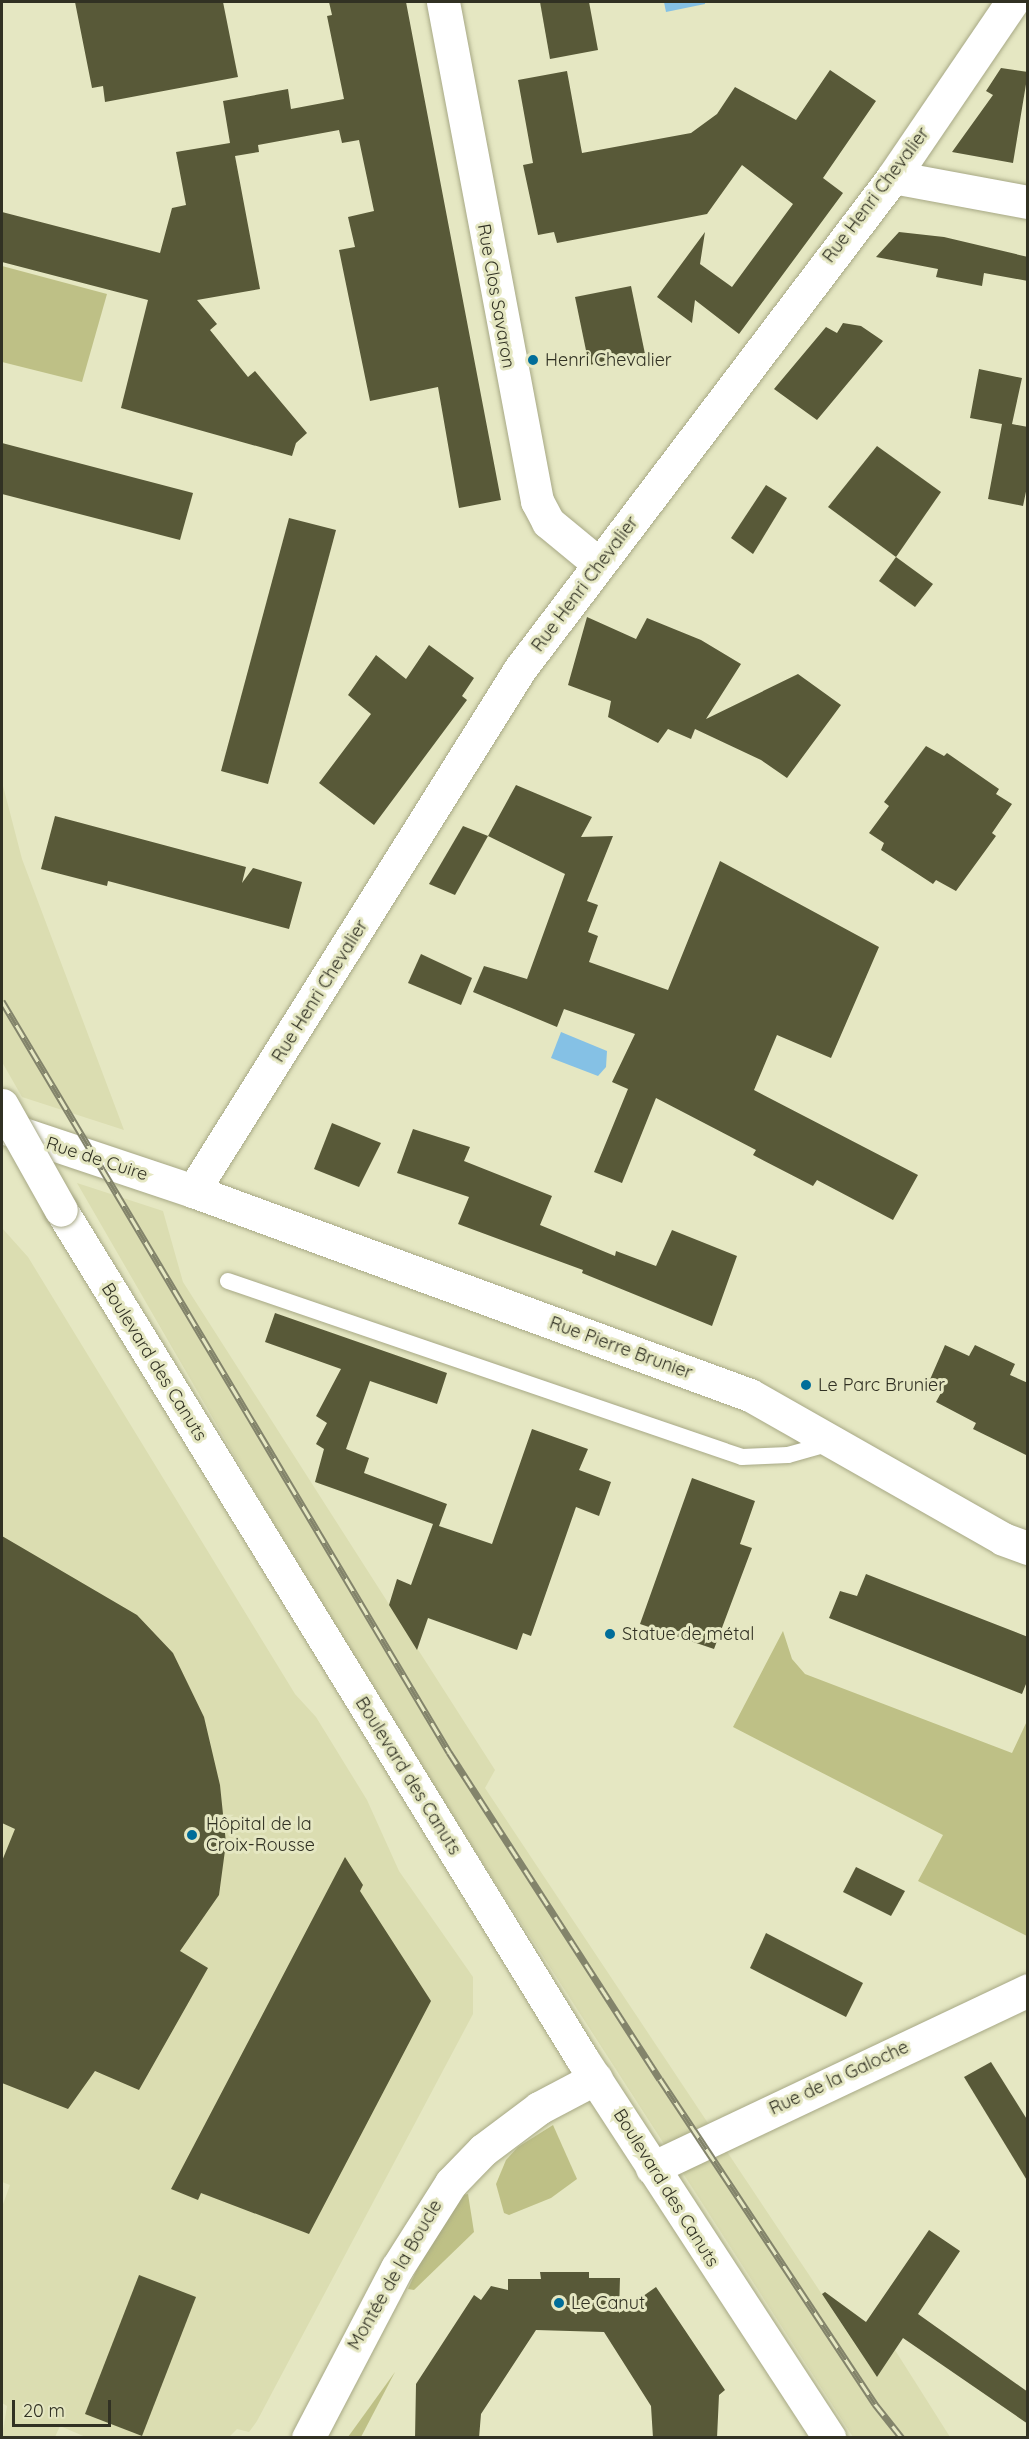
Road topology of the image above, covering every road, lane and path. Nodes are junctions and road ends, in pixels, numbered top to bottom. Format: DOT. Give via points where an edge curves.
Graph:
graph roads {
  1 [pos="443,2"];
  2 [pos="1012,2"];
  3 [pos="893,177"];
  4 [pos="1028,202"];
  5 [pos="599,564"];
  6 [pos="2,1105"];
  7 [pos="2,1127"];
  8 [pos="193,1191"];
  9 [pos="228,1281"];
  10 [pos="833,1442"];
  11 [pos="1028,1548"];
  12 [pos="1028,1990"];
  13 [pos="596,2078"];
  14 [pos="652,2168"];
  15 [pos="340,2369"];
  16 [pos="292,2438"];
  17 [pos="308,2438"];
  18 [pos="829,2438"];
  1 -- 5 [label="street, Rue Clos Savaron" via="537,501 548,522"];
  2 -- 3 [label="street, Rue Henri Chevalier"];
  3 -- 4 [label="street"];
  3 -- 5 [label="street, Rue Henri Chevalier"];
  5 -- 8 [label="street, Rue Henri Chevalier" via="520,669"];
  6 -- 13 [label="street, Boulevard des Canuts, bridge" via="61,1210"];
  7 -- 8 [label="street, Rue de Cuire"];
  8 -- 10 [label="street, Rue Pierre Brunier" via="750,1395"];
  9 -- 10 [label="lane" via="742,1457 780,1456"];
  10 -- 11 [label="street, Rue Pierre Brunier" via="1003,1539"];
  12 -- 14 [label="street, Rue de la Galoche"];
  13 -- 14 [label="street, Boulevard des Canuts"];
  13 -- 15 [label="street, Montée de la Boucle" via="539,2108 483,2150 451,2183 432,2207"];
  14 -- 18 [label="street, Boulevard des Canuts"];
  15 -- 16 [label="street, Montée de la Boucle"];
  15 -- 17 [label="street, Montée de la Boucle"];
}
